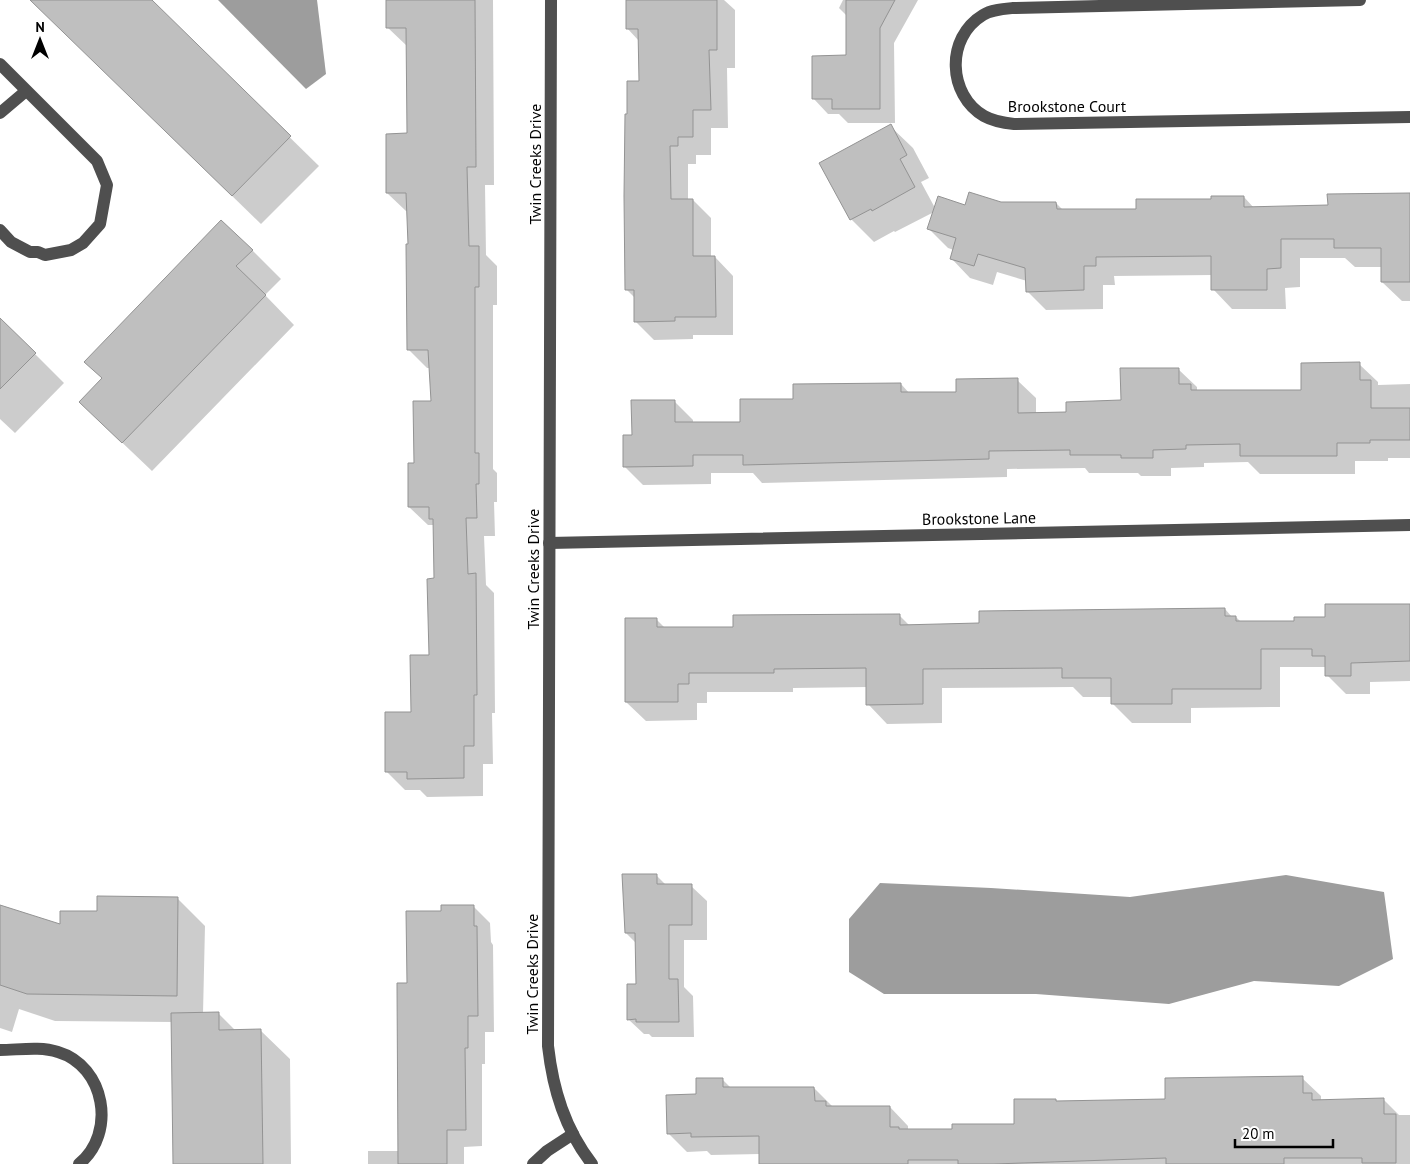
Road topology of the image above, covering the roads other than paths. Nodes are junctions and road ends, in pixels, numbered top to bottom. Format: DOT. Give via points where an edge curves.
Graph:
graph roads {
  1 [pos="551,0"];
  2 [pos="1360,0"];
  3 [pos="0,64"];
  4 [pos="26,92"];
  5 [pos="0,112"];
  6 [pos="1410,117"];
  7 [pos="0,230"];
  8 [pos="1410,525"];
  9 [pos="549,543"];
  10 [pos="0,1050"];
  11 [pos="573,1134"];
  12 [pos="79,1164"];
  13 [pos="533,1164"];
  14 [pos="592,1164"];
  1 -- 9 [label="street, Twin Creeks Drive"];
  2 -- 6 [label="street, Brookstone Court" via="997,10 972,24 957,51 954,68 963,97 984,117 1014,124"];
  3 -- 4 [label="street"];
  4 -- 5 [label="street"];
  4 -- 7 [label="street" via="98,160 107,185 100,224 71,250 45,255 24,250"];
  8 -- 9 [label="street, Brookstone Lane"];
  9 -- 11 [label="street, Twin Creeks Drive" via="548,1046 556,1093"];
  10 -- 12 [label="street" via="58,1052 83,1067 92,1079 102,1106 102,1120 93,1147"];
  11 -- 13 [label="street"];
  11 -- 14 [label="street, Twin Creeks Drive"];
}
